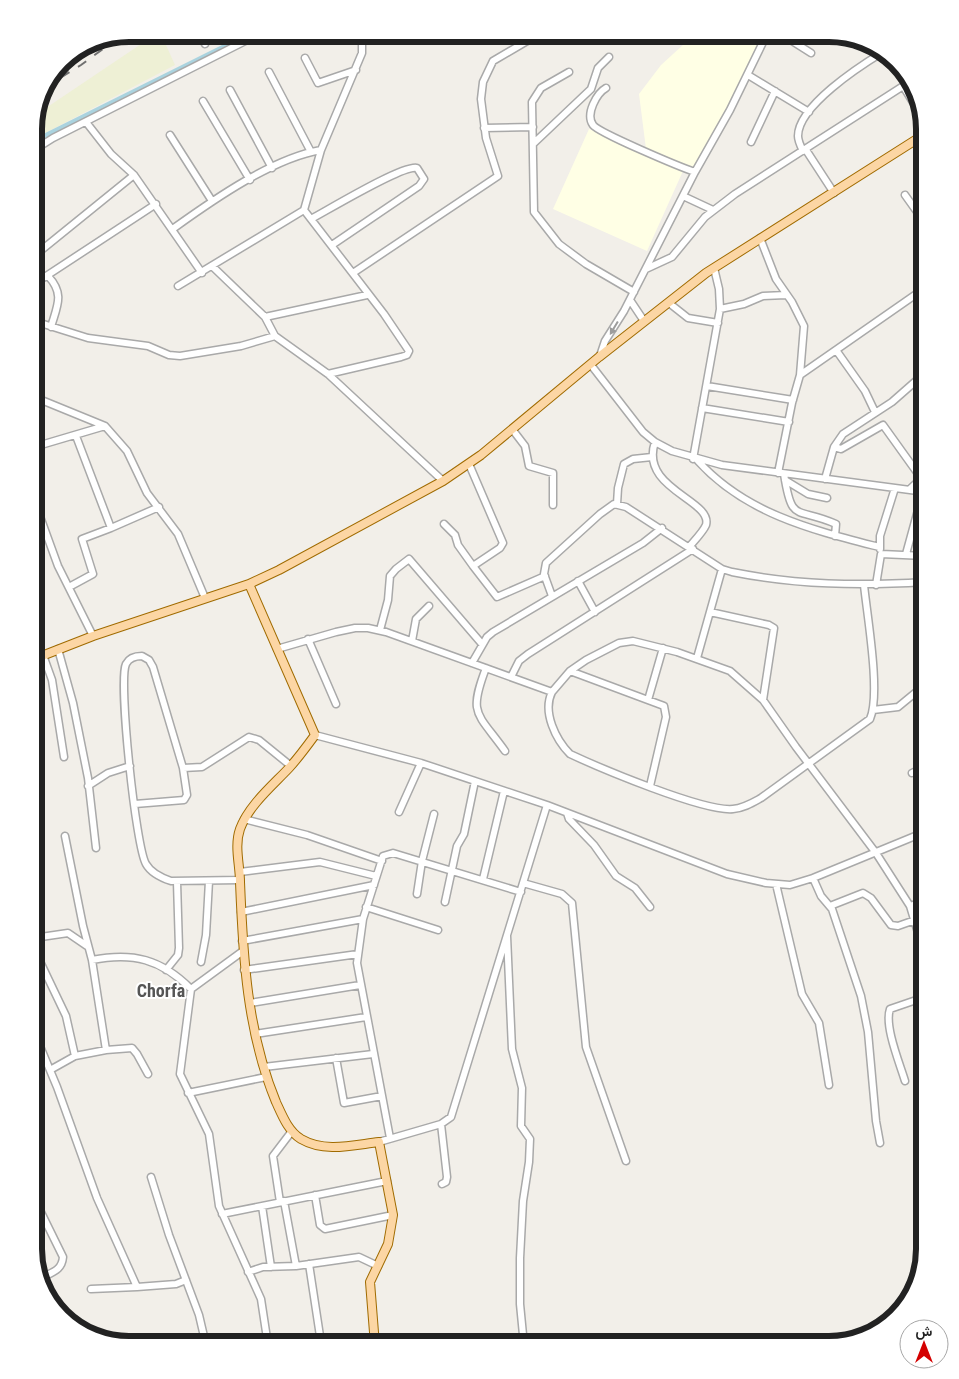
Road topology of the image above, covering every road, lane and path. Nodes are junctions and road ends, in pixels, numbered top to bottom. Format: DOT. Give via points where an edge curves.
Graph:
graph roads {
  1 [pos="243,42"];
  2 [pos="362,42"];
  3 [pos="524,43"];
  4 [pos="763,43"];
  5 [pos="795,43"];
  6 [pos="811,53"];
  7 [pos="608,57"];
  8 [pos="876,57"];
  9 [pos="305,58"];
  10 [pos="356,70"];
  11 [pos="269,72"];
  12 [pos="569,72"];
  13 [pos="748,75"];
  14 [pos="902,86"];
  15 [pos="606,88"];
  16 [pos="230,90"];
  17 [pos="775,91"];
  18 [pos="203,101"];
  19 [pos="912,102"];
  20 [pos="809,112"];
  21 [pos="86,122"];
  22 [pos="533,127"];
  23 [pos="484,128"];
  24 [pos="170,135"];
  25 [pos="916,140"];
  26 [pos="751,142"];
  27 [pos="534,143"];
  28 [pos="43,145"];
  29 [pos="321,150"];
  30 [pos="804,150"];
  31 [pos="311,152"];
  32 [pos="272,168"];
  33 [pos="695,172"];
  34 [pos="134,175"];
  35 [pos="250,180"];
  36 [pos="834,193"];
  37 [pos="905,195"];
  38 [pos="683,196"];
  39 [pos="212,201"];
  40 [pos="156,204"];
  41 [pos="304,210"];
  42 [pos="713,210"];
  43 [pos="916,210"];
  44 [pos="311,219"];
  45 [pos="174,228"];
  46 [pos="760,238"];
  47 [pos="332,245"];
  48 [pos="43,249"];
  49 [pos="212,266"];
  50 [pos="714,268"];
  51 [pos="646,269"];
  52 [pos="202,273"];
  53 [pos="353,273"];
  54 [pos="48,276"];
  55 [pos="43,279"];
  56 [pos="178,286"];
  57 [pos="634,292"];
  58 [pos="367,295"];
  59 [pos="786,295"];
  60 [pos="916,295"];
  61 [pos="630,300"];
  62 [pos="669,303"];
  63 [pos="720,309"];
  64 [pos="265,317"];
  65 [pos="644,321"];
  66 [pos="718,323"];
  67 [pos="43,324"];
  68 [pos="51,327"];
  69 [pos="275,336"];
  70 [pos="836,350"];
  71 [pos="599,357"];
  72 [pos="591,365"];
  73 [pos="328,374"];
  74 [pos="800,375"];
  75 [pos="916,381"];
  76 [pos="707,386"];
  77 [pos="43,400"];
  78 [pos="793,400"];
  79 [pos="702,408"];
  80 [pos="875,412"];
  81 [pos="789,422"];
  82 [pos="105,426"];
  83 [pos="512,429"];
  84 [pos="76,436"];
  85 [pos="654,442"];
  86 [pos="43,445"];
  87 [pos="834,447"];
  88 [pos="652,457"];
  89 [pos="695,459"];
  90 [pos="469,464"];
  91 [pos="916,468"];
  92 [pos="782,475"];
  93 [pos="825,479"];
  94 [pos="443,480"];
  95 [pos="916,483"];
  96 [pos="895,488"];
  97 [pos="910,489"];
  98 [pos="916,490"];
  99 [pos="828,498"];
  100 [pos="618,504"];
  101 [pos="553,505"];
  102 [pos="159,507"];
  103 [pos="916,520"];
  104 [pos="444,524"];
  105 [pos="43,526"];
  106 [pos="111,528"];
  107 [pos="662,528"];
  108 [pos="836,536"];
  109 [pos="879,547"];
  110 [pos="691,548"];
  111 [pos="881,554"];
  112 [pos="906,554"];
  113 [pos="916,555"];
  114 [pos="473,566"];
  115 [pos="722,569"];
  116 [pos="545,576"];
  117 [pos="578,581"];
  118 [pos="916,583"];
  119 [pos="249,584"];
  120 [pos="864,585"];
  121 [pos="876,585"];
  122 [pos="69,587"];
  123 [pos="552,596"];
  124 [pos="205,598"];
  125 [pos="429,606"];
  126 [pos="595,612"];
  127 [pos="710,612"];
  128 [pos="380,630"];
  129 [pos="93,636"];
  130 [pos="308,639"];
  131 [pos="412,641"];
  132 [pos="482,644"];
  133 [pos="58,648"];
  134 [pos="663,648"];
  135 [pos="277,649"];
  136 [pos="43,655"];
  137 [pos="697,658"];
  138 [pos="472,663"];
  139 [pos="486,668"];
  140 [pos="570,671"];
  141 [pos="511,677"];
  142 [pos="552,692"];
  143 [pos="916,693"];
  144 [pos="648,700"];
  145 [pos="764,700"];
  146 [pos="336,704"];
  147 [pos="873,710"];
  148 [pos="315,735"];
  149 [pos="504,751"];
  150 [pos="64,757"];
  151 [pos="421,763"];
  152 [pos="809,765"];
  153 [pos="130,766"];
  154 [pos="291,766"];
  155 [pos="183,768"];
  156 [pos="916,771"];
  157 [pos="912,773"];
  158 [pos="475,781"];
  159 [pos="88,786"];
  160 [pos="650,786"];
  161 [pos="504,791"];
  162 [pos="135,804"];
  163 [pos="546,805"];
  164 [pos="399,812"];
  165 [pos="567,812"];
  166 [pos="434,814"];
  167 [pos="244,819"];
  168 [pos="65,836"];
  169 [pos="916,836"];
  170 [pos="96,848"];
  171 [pos="876,853"];
  172 [pos="382,861"];
  173 [pos="422,861"];
  174 [pos="452,870"];
  175 [pos="240,876"];
  176 [pos="376,876"];
  177 [pos="813,878"];
  178 [pos="484,879"];
  179 [pos="209,881"];
  180 [pos="177,882"];
  181 [pos="523,883"];
  182 [pos="776,884"];
  183 [pos="374,885"];
  184 [pos="521,892"];
  185 [pos="417,894"];
  186 [pos="445,902"];
  187 [pos="916,904"];
  188 [pos="830,906"];
  189 [pos="910,906"];
  190 [pos="366,907"];
  191 [pos="650,907"];
  192 [pos="241,912"];
  193 [pos="363,919"];
  194 [pos="915,920"];
  195 [pos="916,924"];
  196 [pos="438,930"];
  197 [pos="507,936"];
  198 [pos="42,937"];
  199 [pos="242,942"];
  200 [pos="88,946"];
  201 [pos="243,951"];
  202 [pos="358,954"];
  203 [pos="92,960"];
  204 [pos="201,962"];
  205 [pos="166,970"];
  206 [pos="244,970"];
  207 [pos="42,971"];
  208 [pos="360,985"];
  209 [pos="191,990"];
  210 [pos="916,1000"];
  211 [pos="250,1003"];
  212 [pos="366,1017"];
  213 [pos="255,1034"];
  214 [pos="106,1050"];
  215 [pos="42,1051"];
  216 [pos="373,1054"];
  217 [pos="75,1056"];
  218 [pos="336,1058"];
  219 [pos="264,1067"];
  220 [pos="50,1070"];
  221 [pos="148,1074"];
  222 [pos="266,1077"];
  223 [pos="905,1081"];
  224 [pos="829,1085"];
  225 [pos="188,1093"];
  226 [pos="382,1096"];
  227 [pos="441,1124"];
  228 [pos="292,1131"];
  229 [pos="390,1138"];
  230 [pos="379,1142"];
  231 [pos="880,1143"];
  232 [pos="626,1161"];
  233 [pos="151,1178"];
  234 [pos="387,1181"];
  235 [pos="442,1184"];
  236 [pos="315,1195"];
  237 [pos="282,1202"];
  238 [pos="262,1206"];
  239 [pos="42,1214"];
  240 [pos="222,1214"];
  241 [pos="393,1215"];
  242 [pos="309,1264"];
  243 [pos="296,1266"];
  244 [pos="378,1266"];
  245 [pos="271,1267"];
  246 [pos="248,1272"];
  247 [pos="46,1276"];
  248 [pos="186,1280"];
  249 [pos="137,1287"];
  250 [pos="91,1289"];
  251 [pos="205,1336"];
  252 [pos="267,1336"];
  253 [pos="320,1336"];
  254 [pos="374,1336"];
  255 [pos="523,1336"];
  1 -- 21 [label="street"];
  2 -- 10 [label="street"];
  3 -- 23 [label="street" via="491,64 481,92"];
  4 -- 13 [label="street"];
  5 -- 6 [label="street"];
  7 -- 27 [label="street" via="598,68 591,89"];
  8 -- 20 [label="street" via="830,89"];
  9 -- 10 [label="street" via="318,83"];
  10 -- 29 [label="street"];
  11 -- 31 [label="street"];
  12 -- 22 [label="street" via="535,94 531,106"];
  13 -- 17 [label="street"];
  13 -- 33 [label="street"];
  14 -- 19 [label="street"];
  14 -- 30 [label="street"];
  15 -- 33 [label="street" via="591,110 593,126"];
  16 -- 32 [label="street"];
  17 -- 20 [label="street"];
  17 -- 26 [label="street"];
  18 -- 35 [label="street"];
  20 -- 30 [label="street" via="798,136"];
  21 -- 28 [label="street"];
  21 -- 34 [label="street" via="111,154"];
  22 -- 23 [label="street"];
  22 -- 27 [label="street"];
  23 -- 53 [label="street" via="498,176"];
  24 -- 39 [label="street"];
  25 -- 36 [label="main road"];
  27 -- 57 [label="street" via="534,212 559,244"];
  29 -- 31 [label="street"];
  29 -- 41 [label="street"];
  30 -- 36 [label="street"];
  30 -- 42 [label="street"];
  31 -- 32 [label="street"];
  32 -- 35 [label="street"];
  33 -- 38 [label="street"];
  34 -- 40 [label="street"];
  34 -- 48 [label="street"];
  35 -- 39 [label="street"];
  36 -- 46 [label="main road"];
  37 -- 43 [label="street"];
  38 -- 42 [label="street"];
  38 -- 51 [label="street"];
  39 -- 45 [label="street"];
  40 -- 45 [label="street"];
  40 -- 54 [label="street"];
  41 -- 44 [label="street"];
  41 -- 49 [label="street"];
  42 -- 51 [label="street" via="696,225 672,257"];
  44 -- 47 [label="street"];
  44 -- 47 [label="street" via="396,173 410,167 417,168 424,180 419,186"];
  45 -- 52 [label="street"];
  46 -- 50 [label="main road"];
  46 -- 59 [label="street" via="770,266"];
  47 -- 53 [label="street"];
  49 -- 52 [label="street"];
  49 -- 64 [label="street"];
  50 -- 62 [label="main road"];
  50 -- 63 [label="street"];
  51 -- 57 [label="street"];
  52 -- 56 [label="street"];
  53 -- 58 [label="street"];
  54 -- 55 [label="street"];
  54 -- 68 [label="street" via="59,297"];
  57 -- 61 [label="street"];
  58 -- 64 [label="street"];
  58 -- 73 [label="street" via="398,334 408,353"];
  59 -- 63 [label="street" via="763,296"];
  59 -- 74 [label="street" via="804,326"];
  60 -- 70 [label="street"];
  61 -- 65 [label="street"];
  61 -- 71 [label="street, one-way"];
  62 -- 65 [label="main road"];
  62 -- 66 [label="street" via="688,318"];
  63 -- 66 [label="street"];
  64 -- 69 [label="street"];
  65 -- 71 [label="main road"];
  66 -- 76 [label="street"];
  67 -- 68 [label="street"];
  68 -- 69 [label="street" via="88,338 148,346 180,356 241,346"];
  69 -- 73 [label="street"];
  70 -- 74 [label="street"];
  70 -- 80 [label="street" via="865,391"];
  71 -- 72 [label="main road"];
  72 -- 83 [label="main road"];
  72 -- 85 [label="street"];
  73 -- 94 [label="street"];
  74 -- 78 [label="street"];
  75 -- 80 [label="street"];
  76 -- 78 [label="street"];
  76 -- 79 [label="street"];
  77 -- 82 [label="street"];
  78 -- 81 [label="street"];
  79 -- 81 [label="street"];
  79 -- 89 [label="street"];
  80 -- 87 [label="street" via="843,434"];
  81 -- 92 [label="street"];
  82 -- 84 [label="street"];
  82 -- 102 [label="street" via="127,451 147,493"];
  83 -- 90 [label="main road"];
  83 -- 101 [label="street" via="525,446 529,466 553,473"];
  84 -- 86 [label="street"];
  84 -- 106 [label="street"];
  85 -- 88 [label="street"];
  85 -- 89 [label="street"];
  87 -- 91 [label="street" via="843,448 883,425"];
  87 -- 93 [label="street"];
  88 -- 100 [label="street" via="633,459 624,464"];
  88 -- 110 [label="street" via="661,479 689,500 706,520"];
  89 -- 92 [label="street"];
  89 -- 108 [label="street" via="716,479 755,506"];
  90 -- 94 [label="main road"];
  90 -- 114 [label="street" via="503,543"];
  92 -- 93 [label="street"];
  92 -- 99 [label="street" via="808,494"];
  92 -- 108 [label="street" via="793,508 836,524"];
  93 -- 96 [label="street"];
  94 -- 119 [label="main road"];
  95 -- 97 [label="street"];
  96 -- 97 [label="street"];
  96 -- 109 [label="street"];
  97 -- 98 [label="street"];
  100 -- 107 [label="street"];
  100 -- 116 [label="street" via="609,507 552,556 545,564"];
  102 -- 106 [label="street"];
  102 -- 124 [label="street" via="178,534"];
  103 -- 112 [label="street"];
  104 -- 114 [label="street" via="455,535"];
  105 -- 122 [label="street"];
  106 -- 122 [label="street" via="82,539 94,574"];
  107 -- 110 [label="street"];
  107 -- 117 [label="street" via="643,543"];
  108 -- 109 [label="street"];
  109 -- 111 [label="street"];
  110 -- 115 [label="street"];
  110 -- 126 [label="street"];
  111 -- 112 [label="street"];
  111 -- 121 [label="street"];
  112 -- 113 [label="street"];
  114 -- 116 [label="street" via="495,597"];
  115 -- 120 [label="street" via="793,582"];
  115 -- 127 [label="street"];
  116 -- 123 [label="street"];
  117 -- 123 [label="street"];
  117 -- 126 [label="street"];
  118 -- 121 [label="street"];
  119 -- 124 [label="main road"];
  119 -- 135 [label="main road"];
  120 -- 121 [label="street"];
  120 -- 147 [label="street"];
  122 -- 129 [label="street"];
  123 -- 132 [label="street" via="494,632"];
  124 -- 129 [label="main road"];
  125 -- 131 [label="street" via="416,619"];
  126 -- 141 [label="street" via="519,661"];
  127 -- 137 [label="street"];
  127 -- 145 [label="street" via="774,628"];
  128 -- 130 [label="street" via="355,628"];
  128 -- 131 [label="street"];
  128 -- 132 [label="street" via="390,576 409,559"];
  129 -- 133 [label="main road"];
  130 -- 135 [label="street"];
  130 -- 146 [label="street"];
  131 -- 138 [label="street"];
  132 -- 138 [label="street"];
  133 -- 136 [label="main road"];
  133 -- 159 [label="street" via="73,703"];
  134 -- 137 [label="street"];
  134 -- 140 [label="street" via="633,641 619,643"];
  134 -- 144 [label="street"];
  135 -- 148 [label="main road"];
  136 -- 150 [label="street" via="52,680"];
  137 -- 145 [label="street" via="730,671"];
  138 -- 139 [label="street"];
  139 -- 141 [label="street"];
  139 -- 149 [label="street" via="475,698 475,709"];
  140 -- 142 [label="street"];
  140 -- 144 [label="street"];
  141 -- 142 [label="street"];
  142 -- 160 [label="street" via="549,703 554,732 570,754"];
  143 -- 147 [label="street" via="898,707"];
  144 -- 160 [label="street" via="664,706 667,713"];
  145 -- 152 [label="street"];
  147 -- 152 [label="street" via="866,723"];
  148 -- 151 [label="street"];
  148 -- 154 [label="main road"];
  151 -- 158 [label="street"];
  151 -- 164 [label="street"];
  152 -- 160 [label="street" via="761,798 732,809"];
  152 -- 171 [label="street"];
  153 -- 155 [label="street" via="124,714 124,669 130,659 142,656 153,667"];
  153 -- 159 [label="street" via="108,773"];
  153 -- 162 [label="street"];
  154 -- 155 [label="street" via="258,740 249,737 202,766"];
  154 -- 167 [label="main road"];
  155 -- 162 [label="street" via="187,795 184,800"];
  156 -- 157 [label="street"];
  158 -- 161 [label="street"];
  158 -- 174 [label="street" via="464,834 457,846"];
  159 -- 170 [label="street"];
  161 -- 163 [label="street"];
  161 -- 178 [label="street"];
  162 -- 180 [label="street" via="146,866 161,878"];
  163 -- 165 [label="street"];
  163 -- 181 [label="street"];
  165 -- 182 [label="street" via="727,874"];
  165 -- 191 [label="street" via="569,819 594,845 616,876 635,888"];
  166 -- 173 [label="street"];
  167 -- 172 [label="street" via="306,835"];
  167 -- 175 [label="main road" via="238,843"];
  168 -- 200 [label="street"];
  169 -- 171 [label="street"];
  171 -- 177 [label="street"];
  171 -- 189 [label="street"];
  172 -- 173 [label="street" via="385,853 389,852"];
  172 -- 176 [label="street"];
  173 -- 174 [label="street"];
  173 -- 185 [label="street"];
  174 -- 178 [label="street"];
  174 -- 186 [label="street"];
  175 -- 176 [label="street" via="320,862"];
  175 -- 179 [label="street"];
  175 -- 192 [label="main road"];
  176 -- 183 [label="street"];
  177 -- 182 [label="street" via="790,885"];
  177 -- 188 [label="street" via="821,896"];
  178 -- 184 [label="street"];
  179 -- 180 [label="street"];
  179 -- 204 [label="street"];
  180 -- 205 [label="street" via="178,955"];
  181 -- 184 [label="street"];
  181 -- 232 [label="street" via="562,894 572,903 586,1047"];
  182 -- 224 [label="street" via="802,994 819,1023"];
  183 -- 190 [label="street"];
  183 -- 192 [label="street"];
  184 -- 197 [label="street"];
  187 -- 189 [label="street"];
  188 -- 194 [label="street" via="863,893 871,898 892,925"];
  188 -- 231 [label="street" via="865,1012"];
  189 -- 194 [label="street"];
  190 -- 193 [label="street"];
  190 -- 196 [label="street"];
  192 -- 199 [label="main road"];
  193 -- 199 [label="street"];
  193 -- 202 [label="street"];
  194 -- 195 [label="street"];
  197 -- 227 [label="street" via="454,1110 451,1118"];
  197 -- 255 [label="street" via="512,1049 522,1088 521,1126 530,1139 520,1258"];
  198 -- 200 [label="street" via="68,933"];
  199 -- 201 [label="main road"];
  200 -- 203 [label="street"];
  201 -- 206 [label="main road"];
  201 -- 209 [label="street"];
  202 -- 206 [label="street"];
  202 -- 208 [label="street"];
  203 -- 205 [label="street" via="140,957"];
  203 -- 214 [label="street"];
  205 -- 209 [label="street"];
  206 -- 211 [label="main road"];
  207 -- 217 [label="street" via="66,1016"];
  208 -- 211 [label="street"];
  208 -- 212 [label="street"];
  209 -- 225 [label="street" via="180,1065"];
  210 -- 223 [label="street" via="898,1005 888,1013"];
  211 -- 213 [label="main road"];
  212 -- 213 [label="street"];
  212 -- 216 [label="street"];
  213 -- 219 [label="main road"];
  214 -- 217 [label="street"];
  214 -- 221 [label="street" via="132,1048"];
  215 -- 220 [label="street"];
  216 -- 218 [label="street"];
  216 -- 226 [label="street"];
  217 -- 220 [label="street"];
  218 -- 219 [label="street"];
  218 -- 226 [label="street" via="344,1103"];
  219 -- 222 [label="main road"];
  220 -- 249 [label="street" via="97,1198"];
  222 -- 225 [label="street"];
  222 -- 228 [label="main road"];
  225 -- 240 [label="street" via="209,1134 217,1199"];
  226 -- 229 [label="street"];
  227 -- 229 [label="street"];
  227 -- 235 [label="street" via="447,1177"];
  228 -- 230 [label="main road" via="314,1145 351,1147"];
  228 -- 237 [label="street" via="273,1156"];
  229 -- 230 [label="street"];
  230 -- 234 [label="main road"];
  233 -- 248 [label="street"];
  234 -- 236 [label="street"];
  234 -- 241 [label="main road"];
  236 -- 237 [label="street"];
  236 -- 241 [label="street" via="320,1225 325,1229"];
  237 -- 238 [label="street"];
  237 -- 243 [label="street"];
  238 -- 240 [label="street"];
  238 -- 245 [label="street"];
  239 -- 247 [label="street" via="63,1257 62,1265"];
  240 -- 246 [label="street"];
  241 -- 244 [label="main road" via="391,1236"];
  242 -- 243 [label="street"];
  242 -- 244 [label="street" via="359,1257"];
  242 -- 253 [label="street"];
  243 -- 245 [label="street"];
  244 -- 254 [label="main road" via="371,1277 369,1292"];
  245 -- 246 [label="street"];
  246 -- 252 [label="street" via="261,1299"];
  248 -- 249 [label="street"];
  248 -- 251 [label="street"];
  249 -- 250 [label="street"];
}
